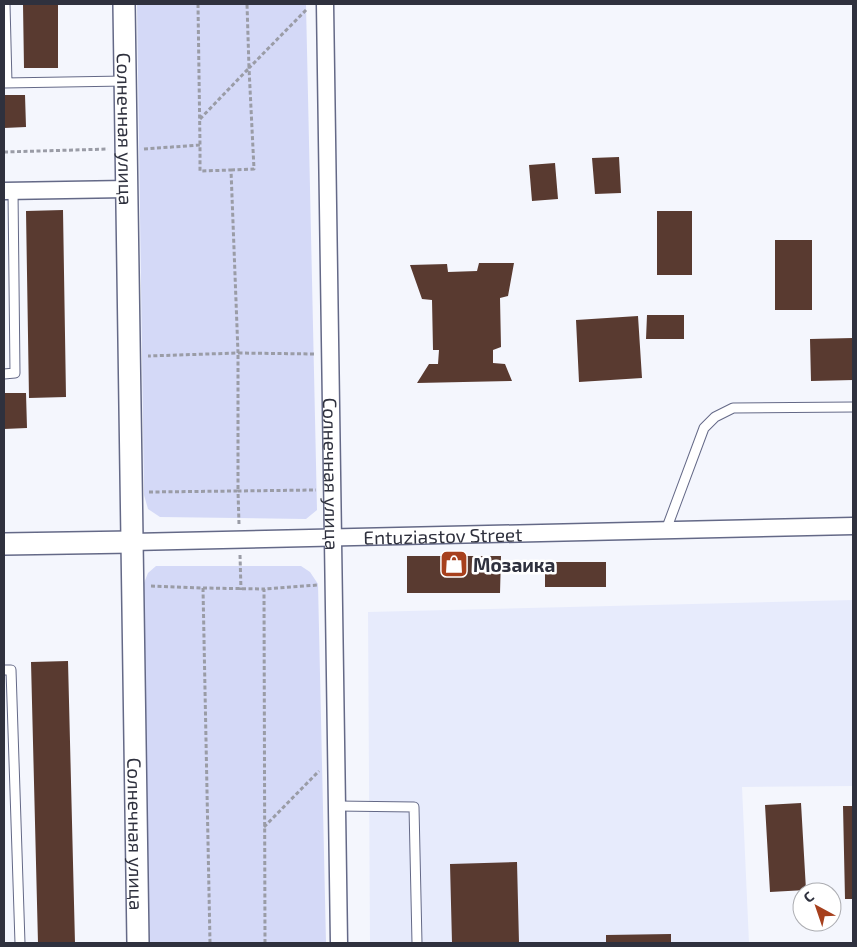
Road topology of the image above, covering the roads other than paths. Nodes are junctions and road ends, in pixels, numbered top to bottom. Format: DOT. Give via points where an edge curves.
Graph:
graph roads {
  1 [pos="5,4"];
  2 [pos="124,4"];
  3 [pos="325,4"];
  4 [pos="126,81"];
  5 [pos="5,83"];
  6 [pos="127,189"];
  7 [pos="8,191"];
  8 [pos="4,374"];
  9 [pos="853,407"];
  10 [pos="853,526"];
  11 [pos="666,530"];
  12 [pos="333,536"];
  13 [pos="132,542"];
  14 [pos="4,544"];
  15 [pos="4,670"];
  16 [pos="337,806"];
  17 [pos="20,943"];
  18 [pos="138,943"];
  19 [pos="339,943"];
  20 [pos="417,943"];
  1 -- 5 [label="lane"];
  2 -- 4 [label="street, Солнечная улица"];
  3 -- 12 [label="street, Солнечная улица"];
  4 -- 5 [label="lane"];
  4 -- 6 [label="street, Солнечная улица"];
  6 -- 7 [label="street"];
  6 -- 13 [label="street, Солнечная улица"];
  7 -- 8 [label="lane" via="15,373"];
  9 -- 11 [label="lane" via="733,408 715,417 704,428"];
  10 -- 11 [label="street, Entuziastov Street"];
  11 -- 12 [label="street, Entuziastov Street"];
  12 -- 13 [label="street, Entuziastov Street"];
  12 -- 16 [label="street, Солнечная улица"];
  13 -- 14 [label="street, Entuziastov Street"];
  13 -- 18 [label="street, Солнечная улица"];
  15 -- 17 [label="lane" via="11,670"];
  16 -- 19 [label="street, Солнечная улица"];
  16 -- 20 [label="lane" via="414,807"];
}
